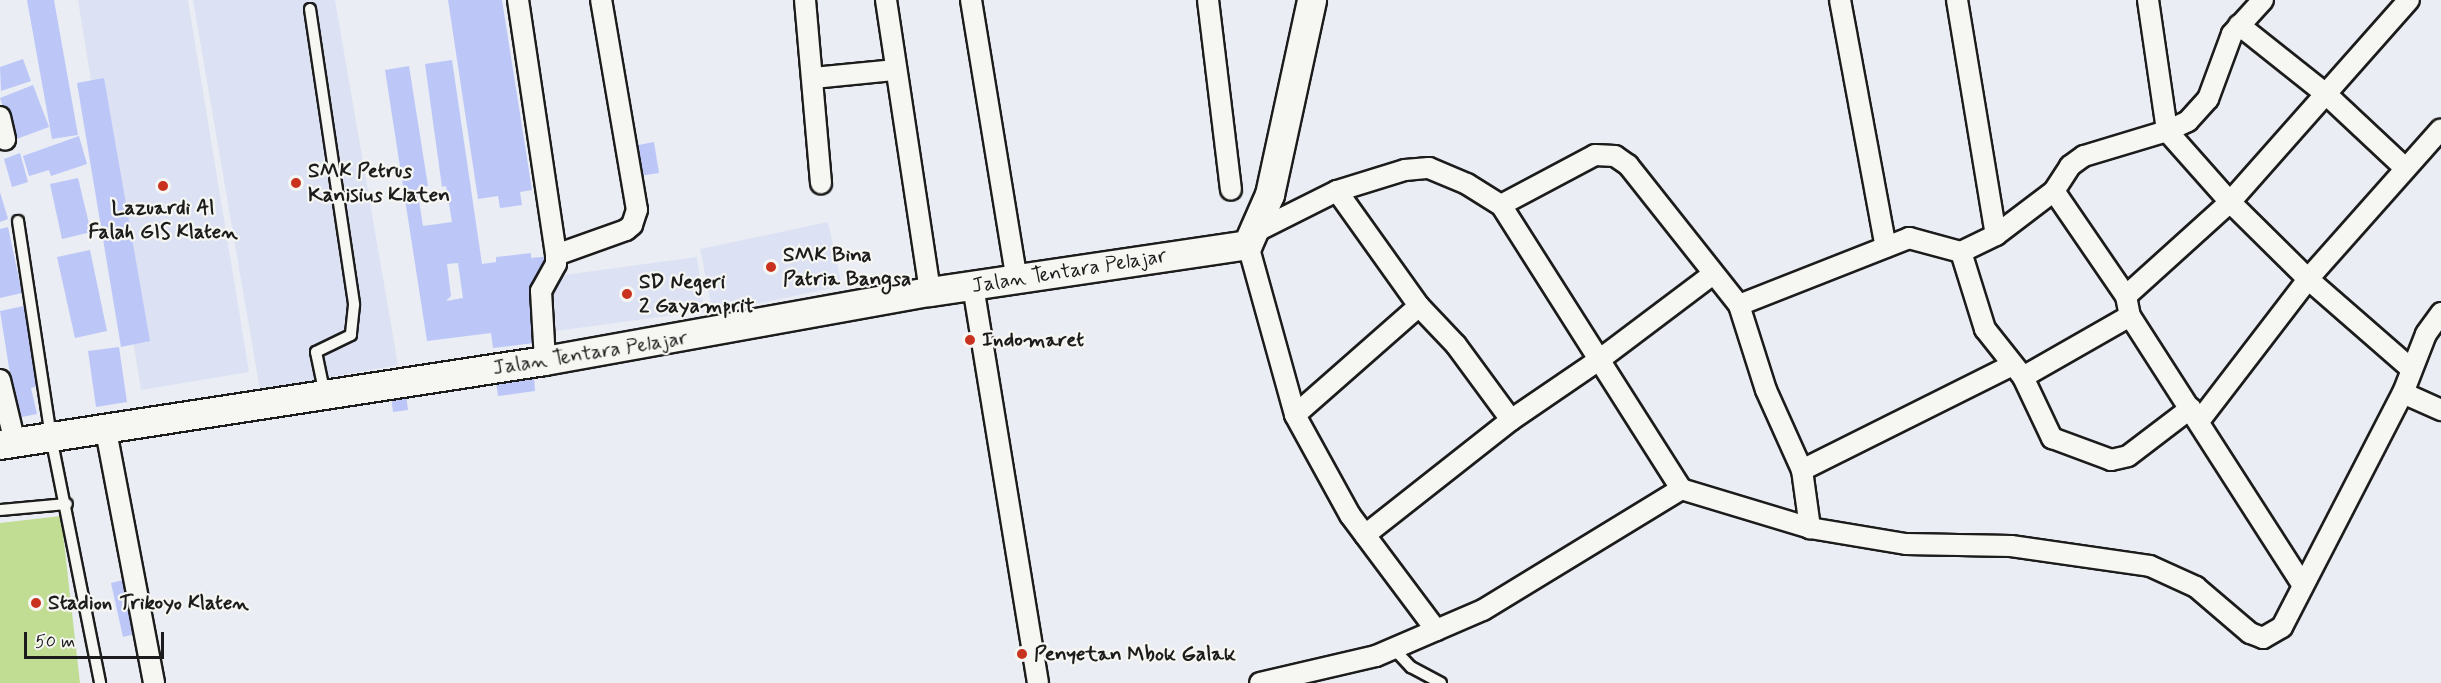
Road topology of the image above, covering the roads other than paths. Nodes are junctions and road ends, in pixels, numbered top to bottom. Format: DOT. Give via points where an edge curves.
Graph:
graph roads {
  1 [pos="518,0"];
  2 [pos="600,0"];
  3 [pos="805,0"];
  4 [pos="886,0"];
  5 [pos="971,0"];
  6 [pos="1208,0"];
  7 [pos="1312,0"];
  8 [pos="1840,0"];
  9 [pos="1957,0"];
  10 [pos="2148,0"];
  11 [pos="2263,0"];
  12 [pos="2409,0"];
  13 [pos="310,9"];
  14 [pos="2240,25"];
  15 [pos="894,70"];
  16 [pos="813,78"];
  17 [pos="2327,95"];
  18 [pos="0,117"];
  19 [pos="2441,129"];
  20 [pos="2167,131"];
  21 [pos="5,139"];
  22 [pos="2404,167"];
  23 [pos="821,183"];
  24 [pos="1231,190"];
  25 [pos="1336,191"];
  26 [pos="2054,191"];
  27 [pos="2230,202"];
  28 [pos="1501,205"];
  29 [pos="18,221"];
  30 [pos="1996,235"];
  31 [pos="1253,238"];
  32 [pos="1886,247"];
  33 [pos="1961,252"];
  34 [pos="556,255"];
  35 [pos="1712,275"];
  36 [pos="2308,279"];
  37 [pos="1017,280"];
  38 [pos="973,286"];
  39 [pos="930,292"];
  40 [pos="2126,296"];
  41 [pos="1739,305"];
  42 [pos="1419,306"];
  43 [pos="2441,313"];
  44 [pos="2130,316"];
  45 [pos="1599,360"];
  46 [pos="545,361"];
  47 [pos="2411,369"];
  48 [pos="2017,372"];
  49 [pos="0,380"];
  50 [pos="2403,393"];
  51 [pos="325,396"];
  52 [pos="2441,410"];
  53 [pos="2195,414"];
  54 [pos="1295,415"];
  55 [pos="1511,420"];
  56 [pos="106,431"];
  57 [pos="51,438"];
  58 [pos="8,444"];
  59 [pos="1802,470"];
  60 [pos="1681,489"];
  61 [pos="67,504"];
  62 [pos="0,510"];
  63 [pos="1810,528"];
  64 [pos="1365,535"];
  65 [pos="2302,584"];
  66 [pos="1436,630"];
  67 [pos="1394,649"];
  68 [pos="100,683"];
  69 [pos="154,683"];
  70 [pos="1038,683"];
  71 [pos="1260,683"];
  72 [pos="1441,683"];
  1 -- 34 [label="street"];
  2 -- 34 [label="street" via="637,210 626,230"];
  3 -- 16 [label="street"];
  4 -- 15 [label="street"];
  5 -- 37 [label="street"];
  6 -- 24 [label="street"];
  7 -- 31 [label="main road" via="1270,195"];
  8 -- 32 [label="street"];
  9 -- 30 [label="street"];
  10 -- 20 [label="street"];
  11 -- 14 [label="street"];
  12 -- 17 [label="street"];
  13 -- 51 [label="lane" via="354,305 351,335 316,352"];
  14 -- 17 [label="street"];
  14 -- 20 [label="street" via="2232,34 2208,99 2188,121"];
  15 -- 16 [label="street"];
  15 -- 39 [label="street"];
  16 -- 23 [label="street"];
  17 -- 22 [label="street"];
  17 -- 27 [label="street"];
  18 -- 21 [label="street"];
  19 -- 22 [label="street"];
  20 -- 26 [label="street" via="2084,156 2070,166"];
  20 -- 27 [label="street"];
  22 -- 36 [label="street"];
  25 -- 28 [label="street" via="1405,170 1429,168 1467,184"];
  25 -- 31 [label="street"];
  25 -- 42 [label="street"];
  26 -- 30 [label="street"];
  26 -- 40 [label="street"];
  27 -- 36 [label="street"];
  27 -- 40 [label="street"];
  28 -- 35 [label="street" via="1595,155 1615,156 1628,165"];
  28 -- 45 [label="street"];
  29 -- 57 [label="lane"];
  30 -- 33 [label="street"];
  31 -- 37 [label="main road, Jalan Tentara Pelajar"];
  31 -- 54 [label="street"];
  32 -- 33 [label="street" via="1909,238"];
  32 -- 41 [label="street"];
  33 -- 48 [label="street" via="1985,329"];
  34 -- 46 [label="street" via="556,264 541,291"];
  35 -- 41 [label="street"];
  35 -- 45 [label="street"];
  36 -- 47 [label="street"];
  36 -- 53 [label="street"];
  37 -- 38 [label="main road, Jalan Tentara Pelajar"];
  38 -- 39 [label="main road, Jalan Tentara Pelajar"];
  38 -- 70 [label="street"];
  39 -- 46 [label="main road, Jalan Tentara Pelajar"];
  40 -- 44 [label="street"];
  41 -- 59 [label="street" via="1766,390"];
  42 -- 54 [label="street"];
  42 -- 55 [label="street" via="1456,345"];
  43 -- 47 [label="street"];
  44 -- 48 [label="street"];
  44 -- 53 [label="street"];
  45 -- 55 [label="street"];
  45 -- 60 [label="street"];
  46 -- 51 [label="main road, Jalan Tentara Pelajar"];
  47 -- 50 [label="street"];
  48 -- 53 [label="street" via="2052,438 2110,460 2128,456"];
  48 -- 59 [label="street"];
  49 -- 58 [label="street"];
  50 -- 52 [label="street"];
  50 -- 65 [label="street"];
  51 -- 56 [label="main road, Jalan Tentara Pelajar"];
  53 -- 65 [label="street"];
  54 -- 64 [label="street"];
  55 -- 64 [label="street"];
  56 -- 57 [label="main road, Jalan Tentara Pelajar"];
  56 -- 69 [label="street"];
  57 -- 58 [label="main road, Jalan Tentara Pelajar"];
  57 -- 61 [label="lane"];
  59 -- 63 [label="street"];
  60 -- 63 [label="street"];
  60 -- 66 [label="street" via="1483,610"];
  61 -- 62 [label="lane"];
  61 -- 68 [label="lane"];
  63 -- 65 [label="street" via="1906,544 2011,546 2150,566 2196,586 2250,633 2263,638 2282,627"];
  64 -- 66 [label="street"];
  66 -- 67 [label="street"];
  67 -- 71 [label="street"];
  67 -- 72 [label="lane" via="1411,668"];
}
